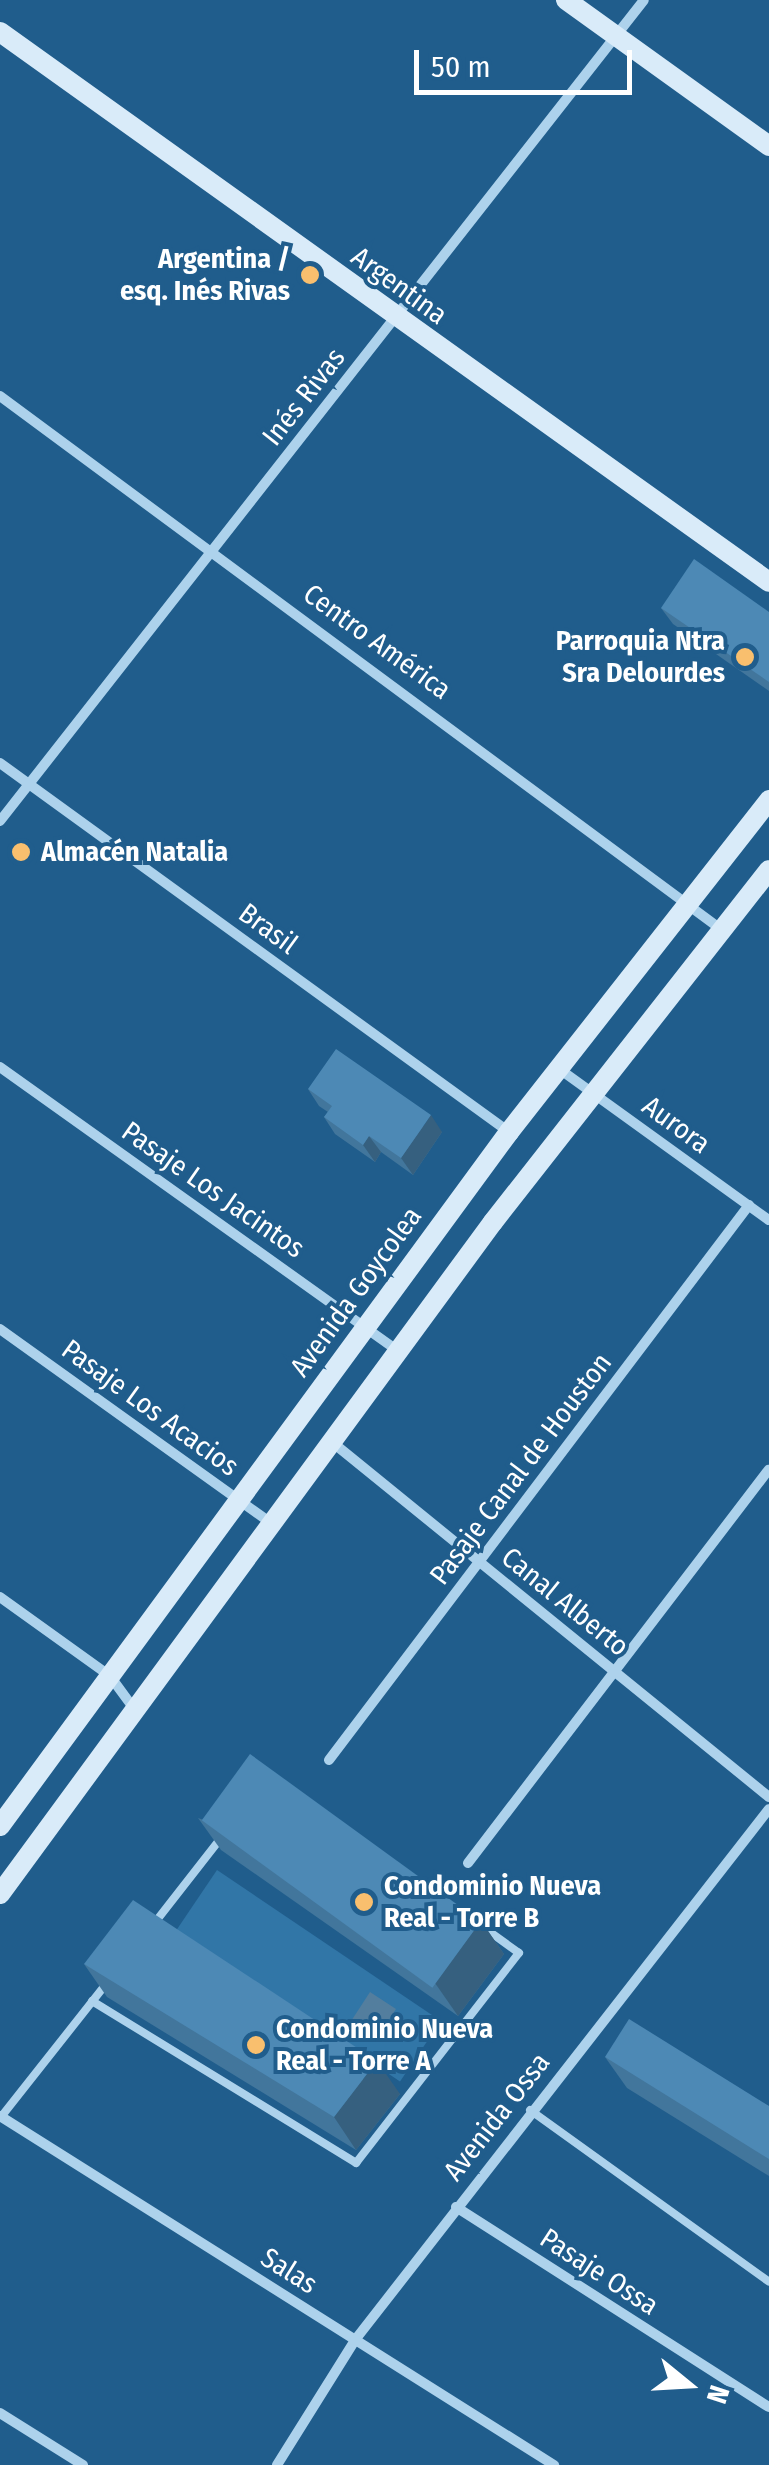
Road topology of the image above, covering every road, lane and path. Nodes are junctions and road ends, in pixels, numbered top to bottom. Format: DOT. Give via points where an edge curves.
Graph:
graph roads {
  1 [pos="566,0"];
  2 [pos="644,0"];
  3 [pos="0,32"];
  4 [pos="616,36"];
  5 [pos="769,146"];
  6 [pos="395,318"];
  7 [pos="0,396"];
  8 [pos="214,549"];
  9 [pos="769,582"];
  10 [pos="0,763"];
  11 [pos="29,784"];
  12 [pos="768,803"];
  13 [pos="0,821"];
  14 [pos="769,870"];
  15 [pos="689,901"];
  16 [pos="722,930"];
  17 [pos="0,1067"];
  18 [pos="557,1068"];
  19 [pos="593,1093"];
  20 [pos="509,1132"];
  21 [pos="749,1206"];
  22 [pos="769,1220"];
  23 [pos="365,1326"];
  24 [pos="0,1328"];
  25 [pos="398,1351"];
  26 [pos="332,1442"];
  27 [pos="769,1470"];
  28 [pos="238,1499"];
  29 [pos="273,1524"];
  30 [pos="480,1562"];
  31 [pos="0,1597"];
  32 [pos="615,1672"];
  33 [pos="110,1676"];
  34 [pos="135,1710"];
  35 [pos="329,1760"];
  36 [pos="769,1797"];
  37 [pos="769,1809"];
  38 [pos="234,1821"];
  39 [pos="0,1826"];
  40 [pos="468,1862"];
  41 [pos="7,1869"];
  42 [pos="0,1894"];
  43 [pos="472,1920"];
  44 [pos="140,1941"];
  45 [pos="116,1971"];
  46 [pos="92,2001"];
  47 [pos="530,2110"];
  48 [pos="1,2116"];
  49 [pos="456,2207"];
  50 [pos="769,2282"];
  51 [pos="355,2340"];
  52 [pos="769,2408"];
  53 [pos="0,2413"];
  54 [pos="83,2465"];
  55 [pos="277,2465"];
  56 [pos="554,2465"];
  1 -- 4 [label="street"];
  2 -- 4 [label="street, Inés Rivas"];
  3 -- 6 [label="street, Argentina"];
  4 -- 5 [label="street"];
  4 -- 6 [label="street, Inés Rivas"];
  6 -- 8 [label="street, Inés Rivas"];
  6 -- 9 [label="street, Argentina"];
  7 -- 8 [label="street, Centro América"];
  8 -- 11 [label="street, Inés Rivas"];
  8 -- 15 [label="street, Centro América"];
  10 -- 11 [label="street, Brasil"];
  11 -- 13 [label="street, Inés Rivas"];
  11 -- 20 [label="street, Brasil"];
  12 -- 15 [label="street, Avenida Goycolea"];
  14 -- 16 [label="street"];
  15 -- 16 [label="street, Centro América"];
  15 -- 18 [label="street, Avenida Goycolea"];
  16 -- 19 [label="street"];
  17 -- 23 [label="street, Pasaje Los Jacintos"];
  18 -- 19 [label="street, Aurora"];
  18 -- 20 [label="street, Avenida Goycolea"];
  19 -- 21 [label="street, Aurora"];
  19 -- 25 [label="street"];
  20 -- 23 [label="street, Avenida Goycolea"];
  21 -- 22 [label="street, Aurora"];
  21 -- 30 [label="street, Pasaje Canal de Houston"];
  23 -- 25 [label="street, Pasaje Los Jacintos"];
  23 -- 28 [label="street, Avenida Goycolea"];
  24 -- 28 [label="street, Pasaje Los Acacios"];
  25 -- 26 [label="street"];
  26 -- 29 [label="street"];
  26 -- 30 [label="street, Canal Alberto"];
  27 -- 32 [label="street"];
  28 -- 29 [label="street, Pasaje Los Acacios"];
  28 -- 33 [label="street, Avenida Goycolea"];
  29 -- 34 [label="street"];
  30 -- 32 [label="street, Canal Alberto"];
  30 -- 35 [label="street, Pasaje Canal de Houston"];
  31 -- 33 [label="street"];
  32 -- 36 [label="street, Canal Alberto"];
  32 -- 40 [label="street"];
  33 -- 34 [label="street"];
  33 -- 39 [label="street, Avenida Goycolea"];
  34 -- 41 [label="street"];
  37 -- 47 [label="street, Avenida Ossa"];
  38 -- 44 [label="lane"];
  41 -- 42 [label="street"];
  43 -- 46 [label="lane" via="519,1952 356,2163"];
  45 -- 46 [label="lane"];
  46 -- 48 [label="lane"];
  47 -- 49 [label="street, Avenida Ossa"];
  47 -- 50 [label="lane"];
  48 -- 51 [label="street, Salas"];
  49 -- 51 [label="street, Avenida Ossa"];
  49 -- 52 [label="street, Pasaje Ossa"];
  51 -- 55 [label="street, Avenida Ossa"];
  51 -- 56 [label="street, Salas"];
  53 -- 54 [label="street"];
}
